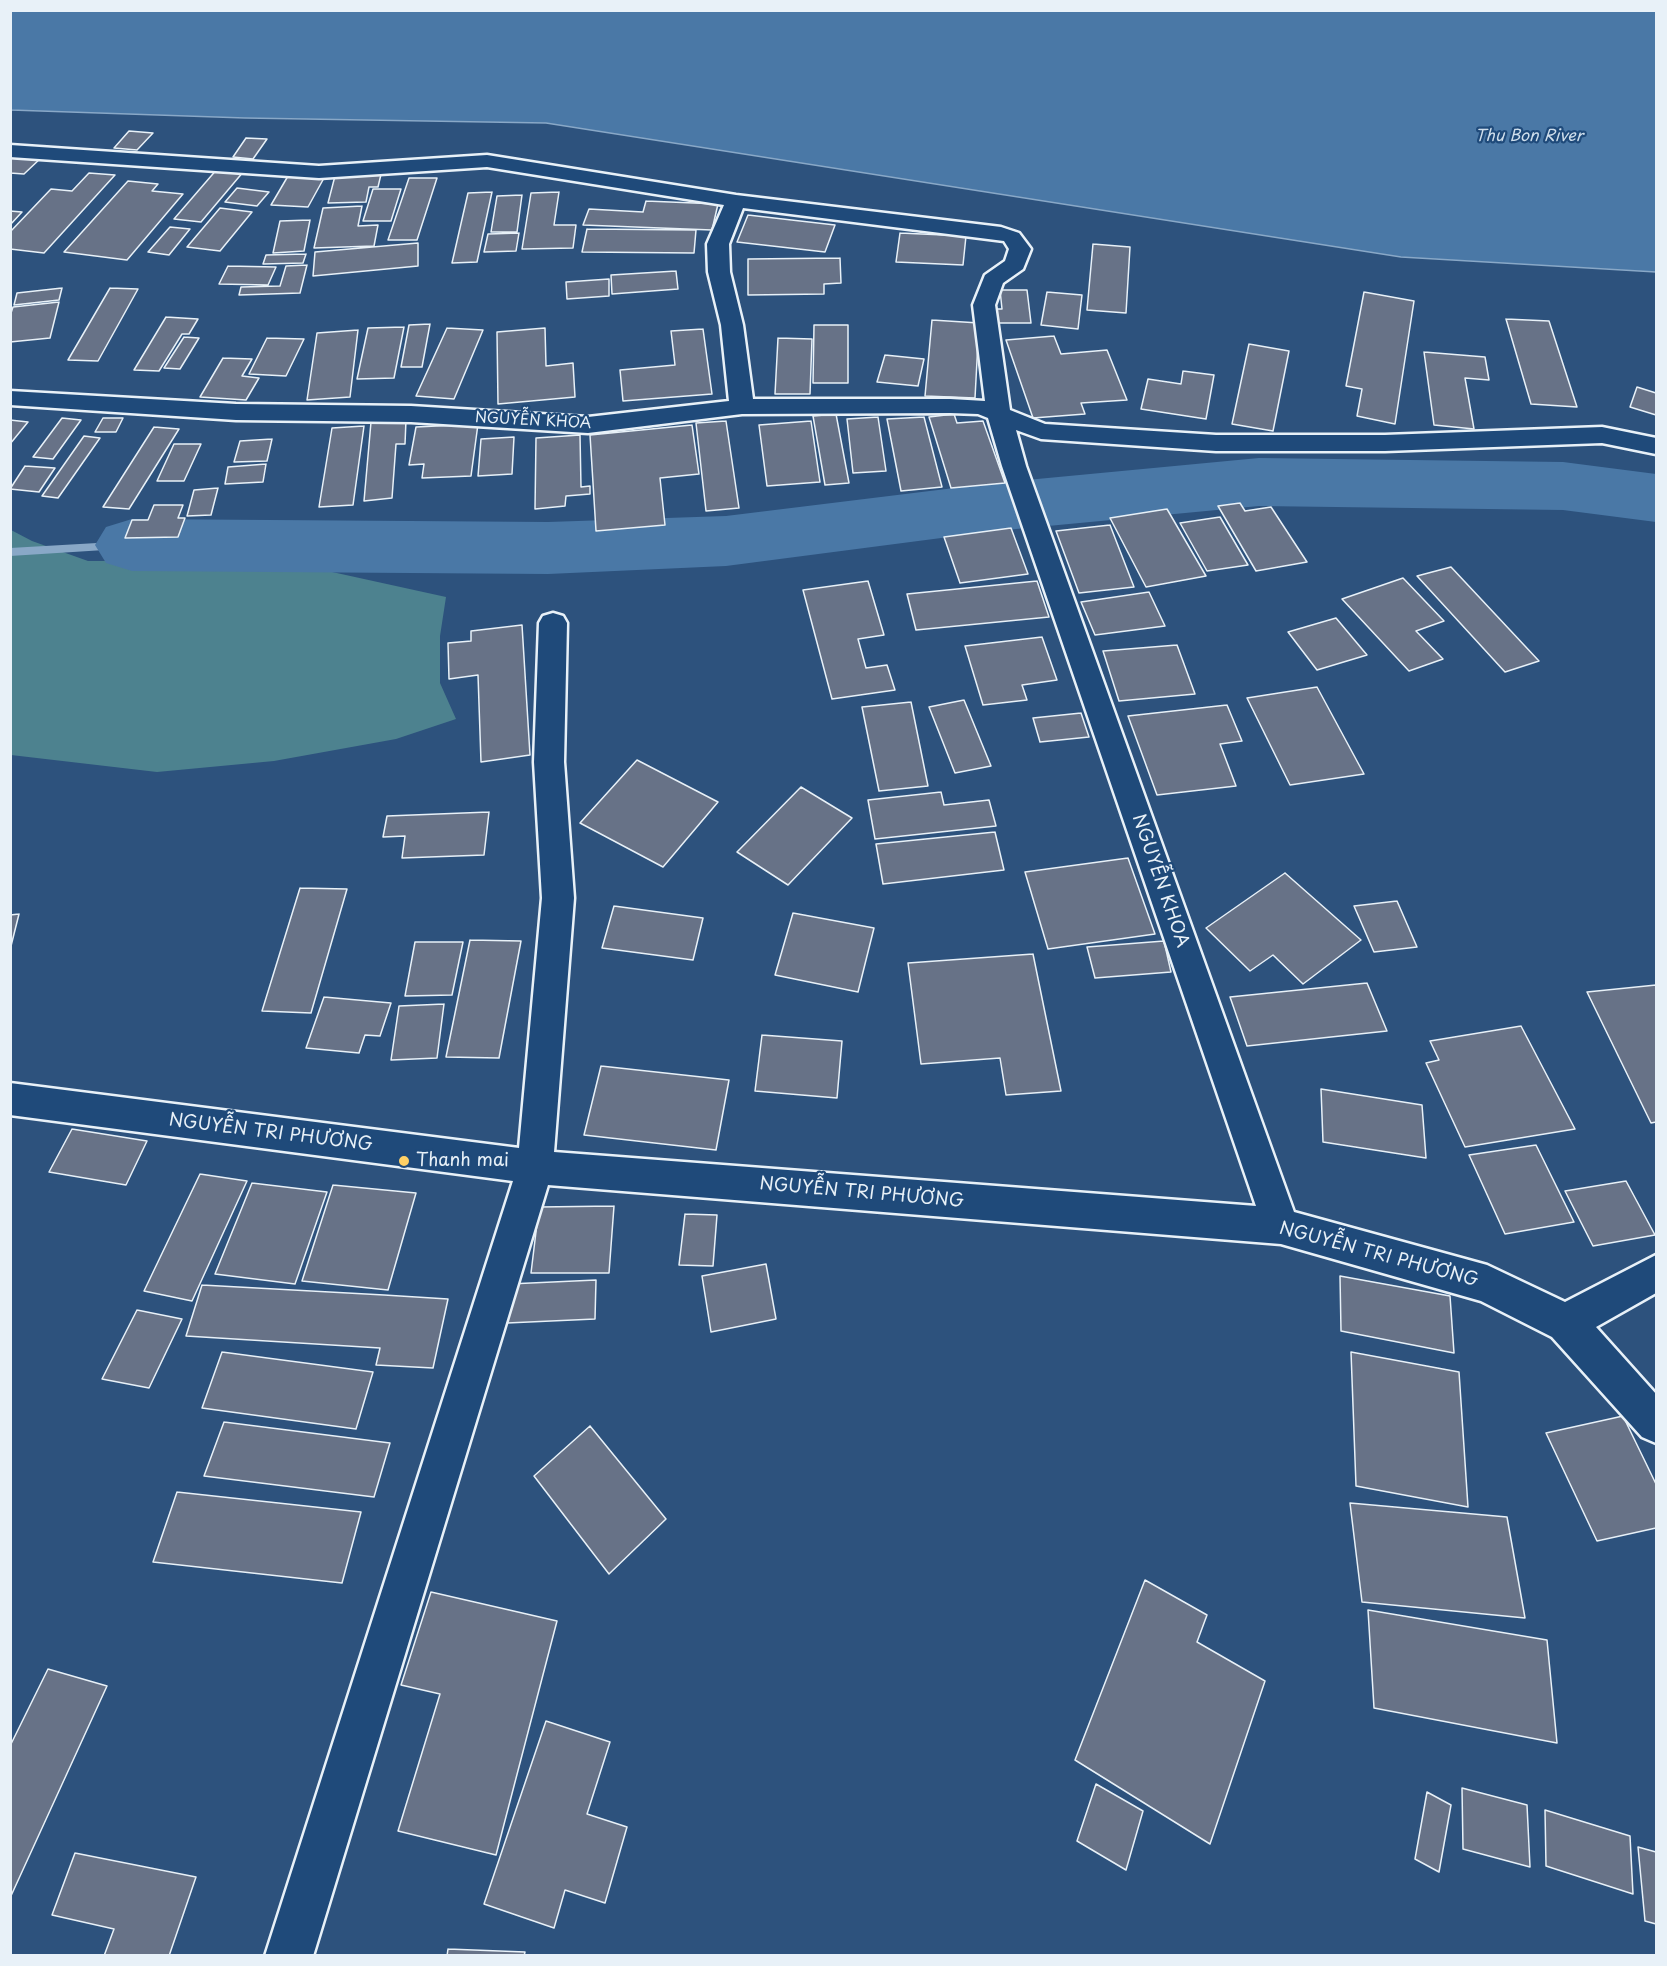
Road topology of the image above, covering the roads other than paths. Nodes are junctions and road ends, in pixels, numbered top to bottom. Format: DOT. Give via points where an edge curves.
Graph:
graph roads {
  1 [pos="10,151"];
  2 [pos="736,201"];
  3 [pos="10,398"];
  4 [pos="742,407"];
  5 [pos="999,414"];
  6 [pos="1656,446"];
  7 [pos="553,623"];
  8 [pos="10,1099"];
  9 [pos="535,1167"];
  10 [pos="1281,1226"];
  11 [pos="1656,1273"];
  12 [pos="1566,1323"];
  13 [pos="1656,1423"];
  14 [pos="289,1956"];
  1 -- 2 [label="street" via="319,172 487,161"];
  2 -- 4 [label="street" via="718,244"];
  2 -- 5 [label="street" via="963,226 1012,237 1020,249 1015,264 993,280 984,305"];
  3 -- 4 [label="street, NGUYỄN KHOA" via="236,412 411,414 588,425"];
  4 -- 5 [label="street, NGUYỄN KHOA" via="950,406 981,407"];
  5 -- 6 [label="street, NGUYỄN KHOA" via="1041,431 1216,443 1385,443 1602,435"];
  5 -- 10 [label="street, NGUYỄN KHOA"];
  7 -- 9 [label="street" via="549,762 558,898"];
  8 -- 9 [label="street, NGUYỄN TRI PHƯƠNG"];
  9 -- 10 [label="street, NGUYỄN TRI PHƯƠNG"];
  9 -- 14 [label="street"];
  10 -- 12 [label="street, NGUYỄN TRI PHƯƠNG" via="1487,1284"];
  11 -- 12 [label="street"];
  12 -- 13 [label="street, NGUYỄN TRI PHƯƠNG"];
}
